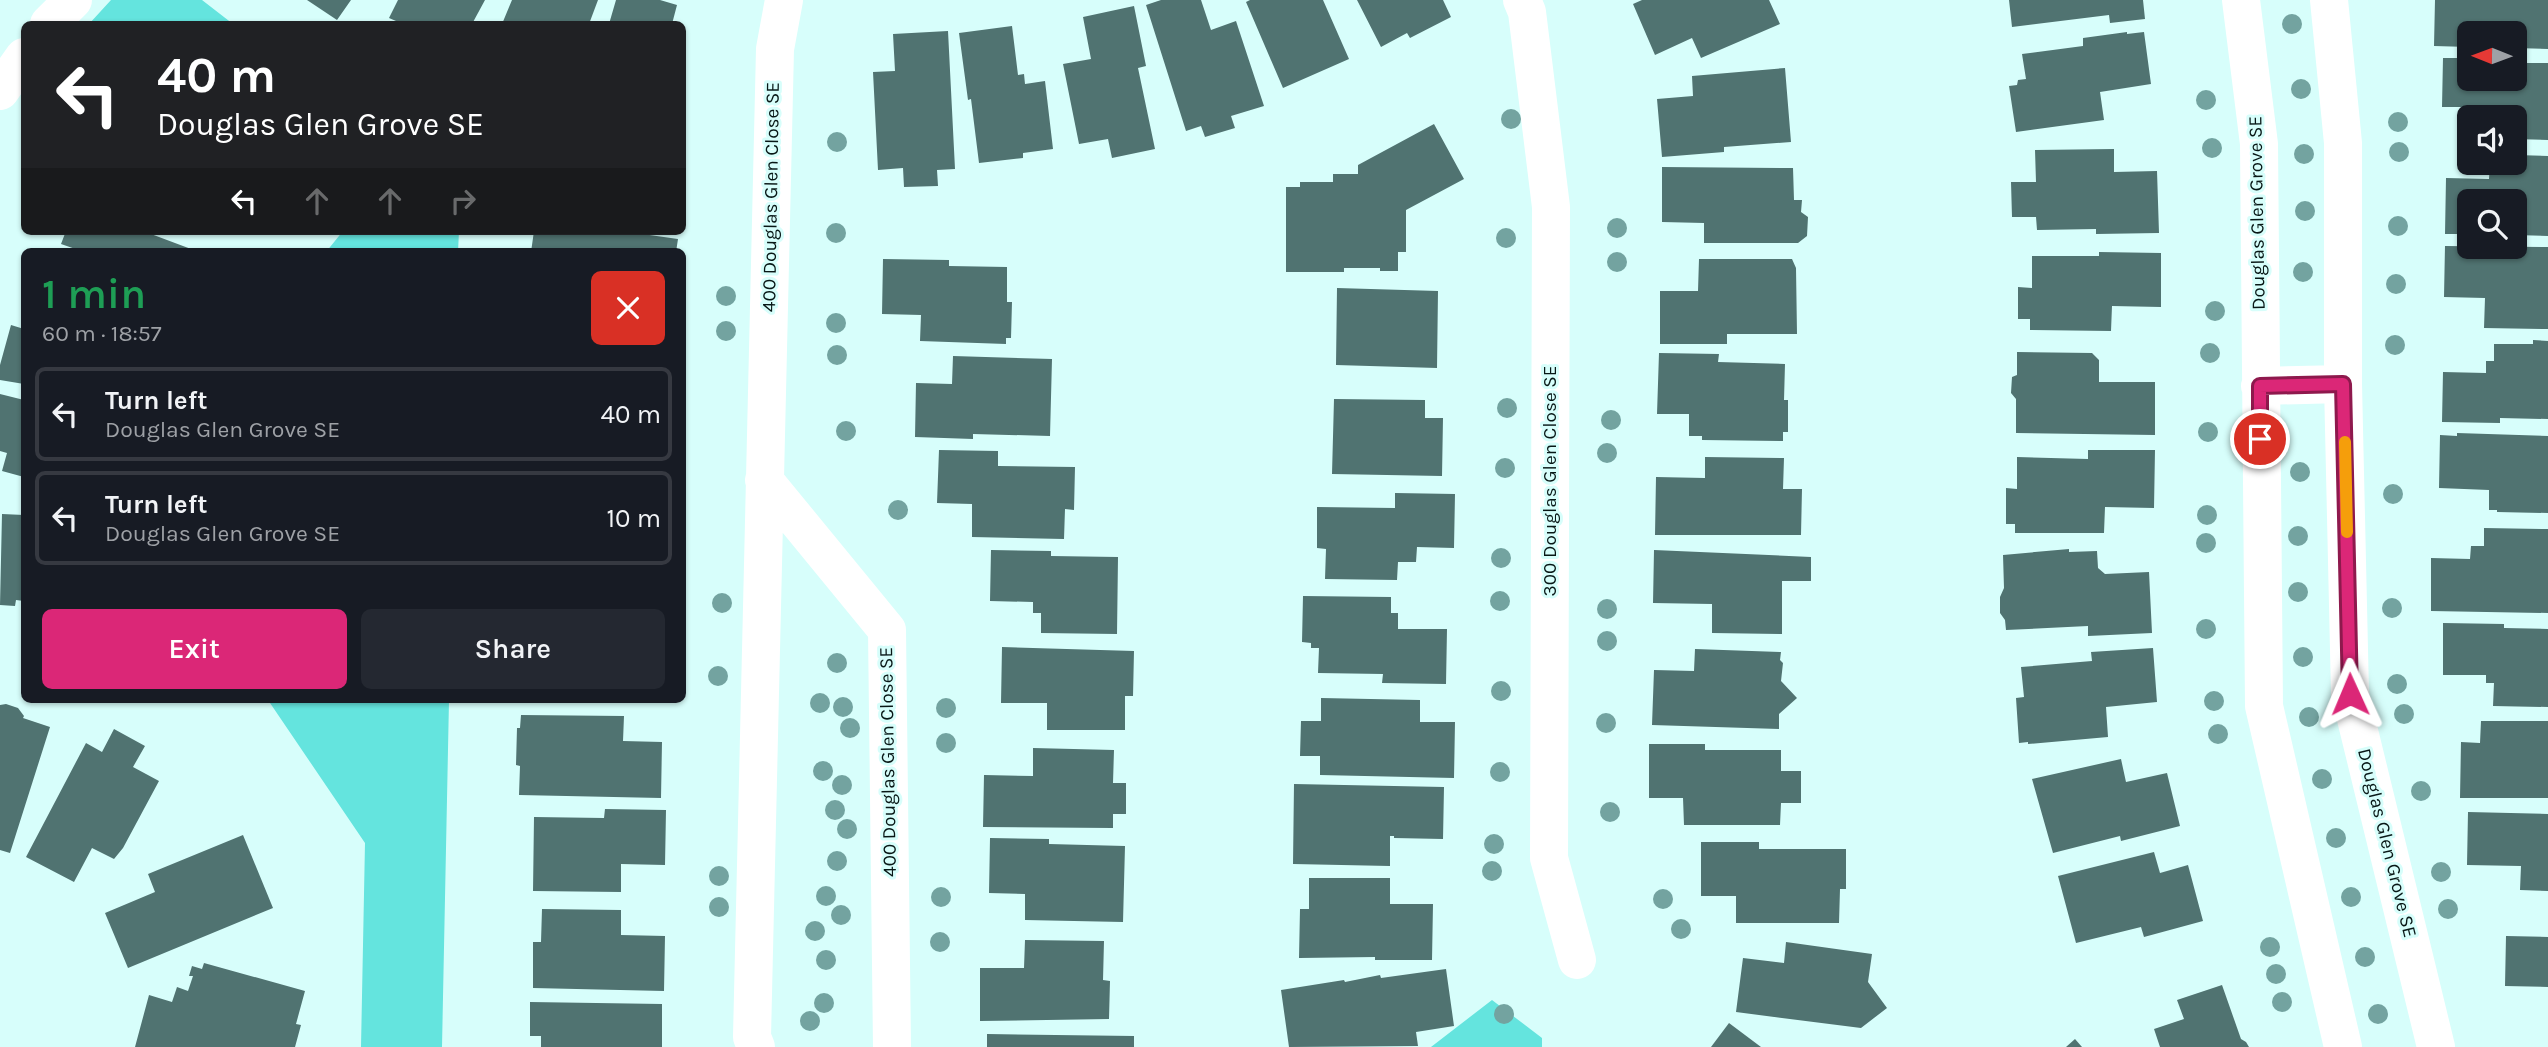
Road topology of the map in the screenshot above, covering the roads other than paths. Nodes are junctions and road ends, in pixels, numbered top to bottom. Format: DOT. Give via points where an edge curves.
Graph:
graph roads {
  1 [pos="73,0"];
  2 [pos="784,0"];
  3 [pos="1522,0"];
  4 [pos="2241,0"];
  5 [pos="2329,0"];
  6 [pos="52,21"];
  7 [pos="21,61"];
  8 [pos="0,91"];
  9 [pos="2343,384"];
  10 [pos="2260,386"];
  11 [pos="764,480"];
  12 [pos="1577,960"];
  13 [pos="756,1047"];
  14 [pos="892,1047"];
  15 [pos="2343,1047"];
  16 [pos="2436,1047"];
  1 -- 6 [label="street"];
  2 -- 11 [label="street, 400 Douglas Glen Close SE" via="775,48"];
  3 -- 12 [label="street, 300 Douglas Glen Close SE" via="1551,206 1549,858"];
  4 -- 10 [label="street, Douglas Glen Grove SE" via="2259,144"];
  5 -- 9 [label="street, Douglas Glen Grove SE" via="2343,144"];
  7 -- 8 [label="street"];
  9 -- 10 [label="street"];
  9 -- 16 [label="street, Douglas Glen Grove SE" via="2350,694"];
  10 -- 15 [label="street, Douglas Glen Grove SE" via="2264,706"];
  11 -- 13 [label="street, 400 Douglas Glen Close SE" via="752,1037"];
  11 -- 14 [label="street, 400 Douglas Glen Close SE" via="887,630"];
}
